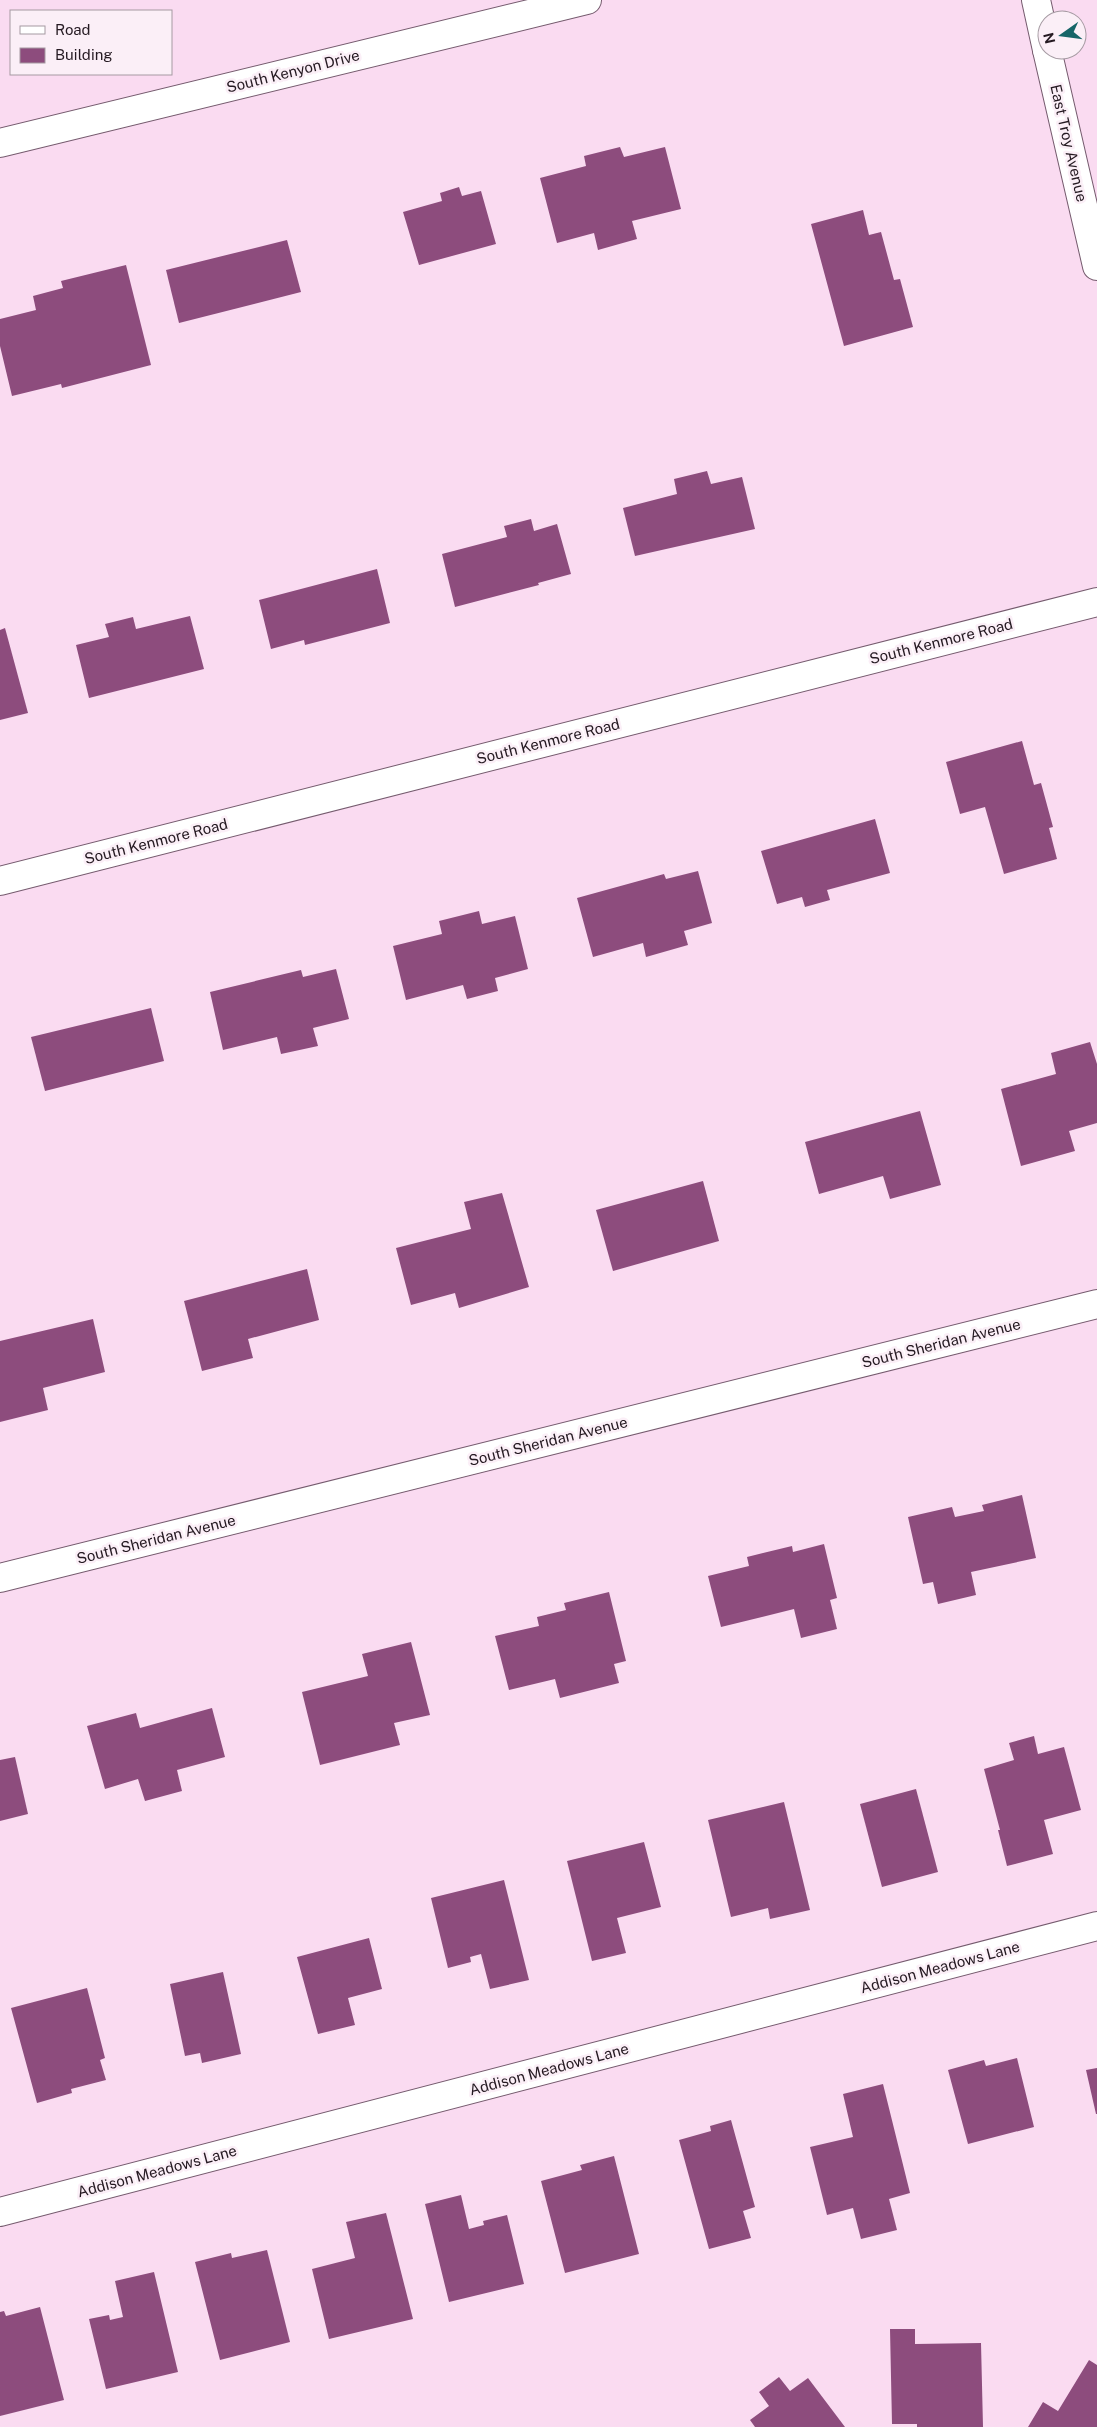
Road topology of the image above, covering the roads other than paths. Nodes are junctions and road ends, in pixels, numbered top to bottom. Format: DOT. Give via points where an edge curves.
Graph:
graph roads {
  1 [pos="587,0"];
  2 [pos="1049,60"];
  3 [pos="0,143"];
  4 [pos="1097,266"];
  5 [pos="1097,602"];
  6 [pos="0,881"];
  7 [pos="1097,1304"];
  8 [pos="0,1578"];
  9 [pos="1097,1926"];
  10 [pos="0,2212"];
  1 -- 3 [label="street, South Kenyon Drive"];
  2 -- 4 [label="street, East Troy Avenue"];
  5 -- 6 [label="street, South Kenmore Road"];
  7 -- 8 [label="street, South Sheridan Avenue"];
  9 -- 10 [label="street, Addison Meadows Lane"];
}
